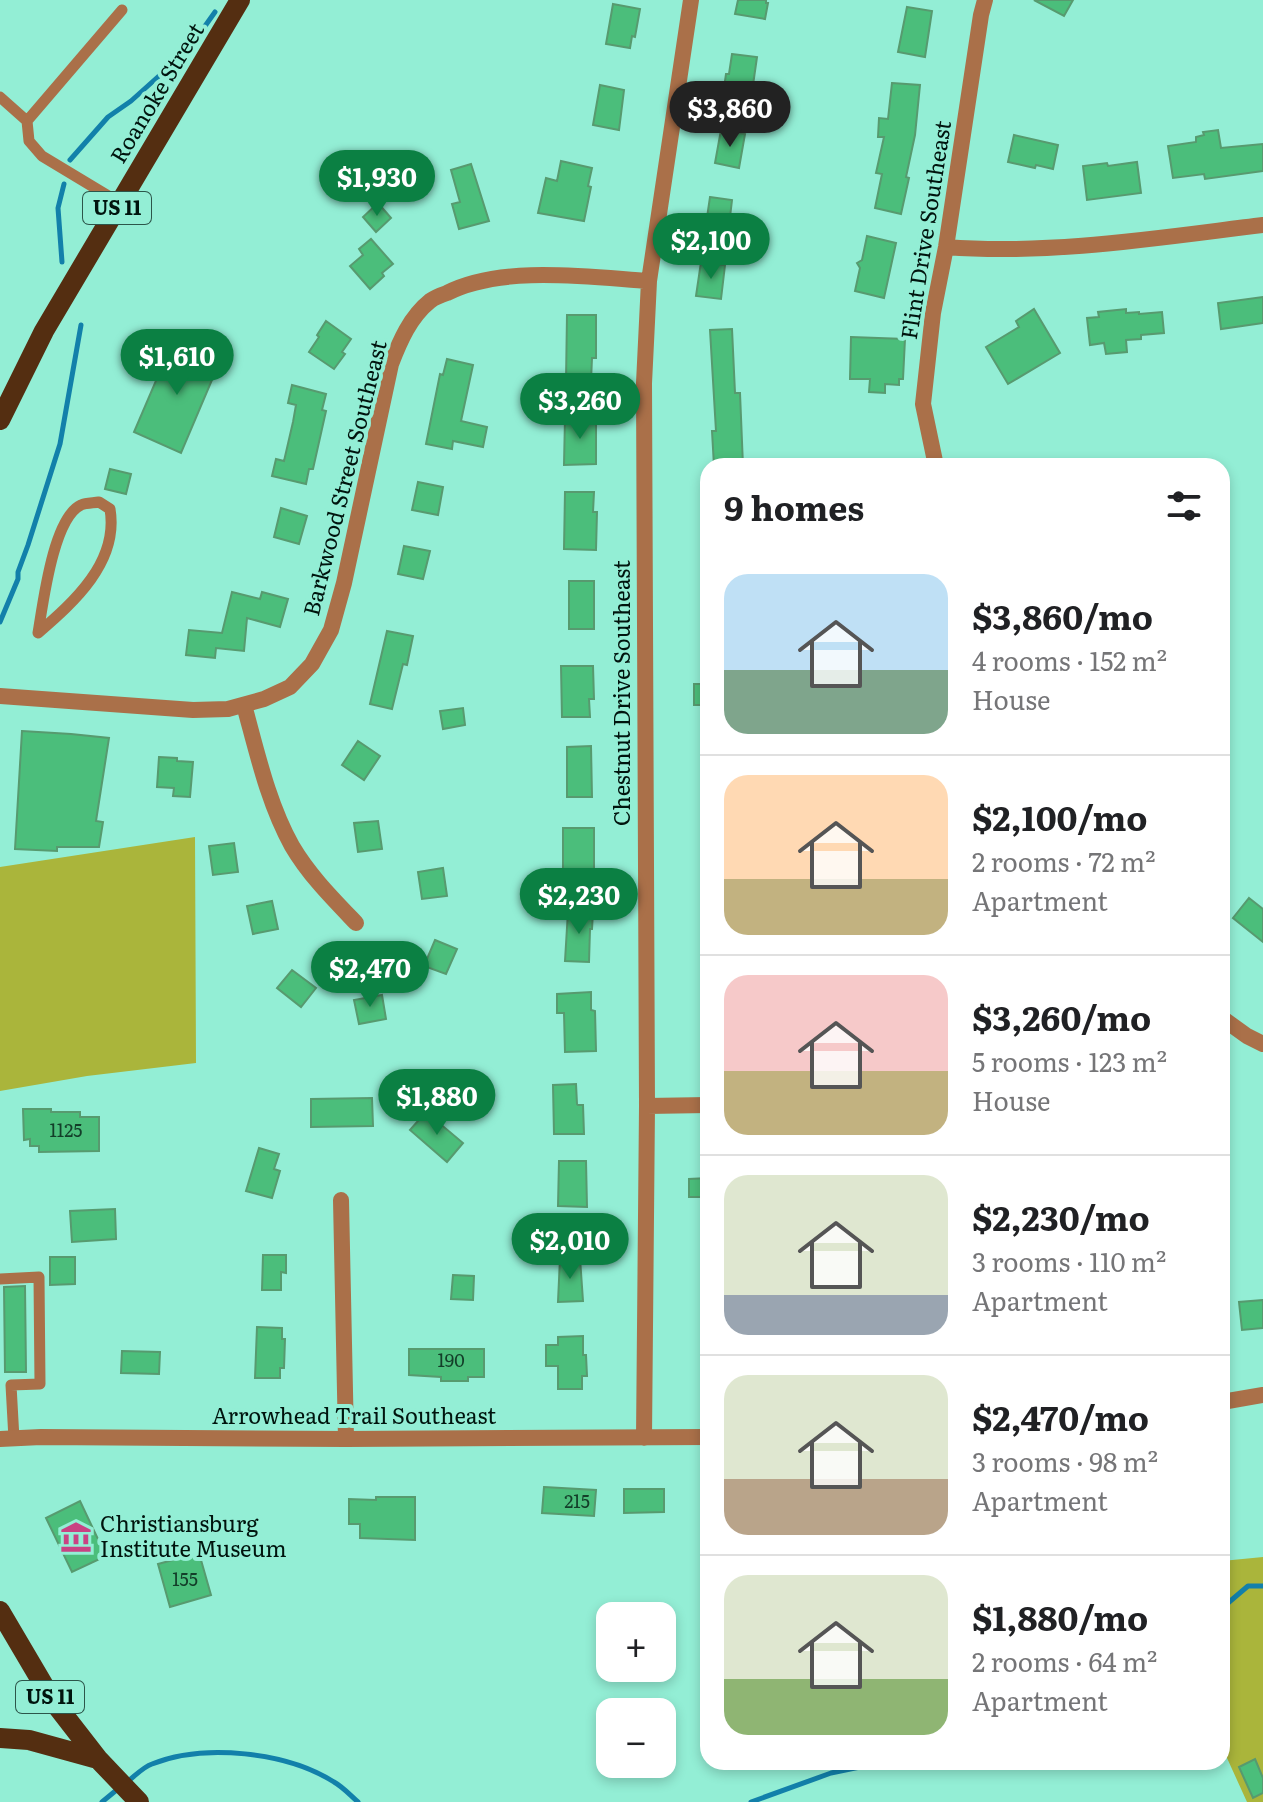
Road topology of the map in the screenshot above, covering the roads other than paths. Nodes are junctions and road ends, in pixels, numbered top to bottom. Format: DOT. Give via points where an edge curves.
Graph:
graph roads {
  1 [pos="240,0"];
  2 [pos="691,0"];
  3 [pos="985,0"];
  4 [pos="122,10"];
  5 [pos="0,97"];
  6 [pos="27,121"];
  7 [pos="120,203"];
  8 [pos="1263,225"];
  9 [pos="946,247"];
  10 [pos="649,281"];
  11 [pos="2,408"];
  12 [pos="934,458"];
  13 [pos="38,633"];
  14 [pos="0,696"];
  15 [pos="244,705"];
  16 [pos="356,923"];
  17 [pos="1230,1024"];
  18 [pos="1263,1044"];
  19 [pos="700,1105"];
  20 [pos="647,1106"];
  21 [pos="341,1200"];
  22 [pos="0,1279"];
  23 [pos="6,1386"];
  24 [pos="1263,1395"];
  25 [pos="1230,1401"];
  26 [pos="700,1437"];
  27 [pos="644,1438"];
  28 [pos="7,1439"];
  29 [pos="346,1439"];
  30 [pos="0,1611"];
  31 [pos="0,1738"];
  32 [pos="98,1759"];
  33 [pos="139,1802"];
  1 -- 7 [label="main road, Roanoke Street / US 11"];
  2 -- 10 [label="street, Chestnut Drive Southeast"];
  3 -- 9 [label="street, Flint Drive Southeast"];
  4 -- 6 [label="lane"];
  5 -- 6 [label="lane"];
  6 -- 7 [label="lane" via="29,141 42,156"];
  7 -- 11 [label="main road, Roanoke Street / US 11"];
  8 -- 9 [label="street" via="1084,247"];
  9 -- 12 [label="street, Flint Drive Southeast" via="923,404"];
  10 -- 15 [label="street, Barkwood Street Southeast" via="518,276 465,284 430,301 405,329 391,364 331,630 312,664 290,687"];
  10 -- 20 [label="street, Chestnut Drive Southeast" via="644,383"];
  13 -- 13 [label="lane" via="61,530 81,505 99,502 110,509 113,524 94,576"];
  14 -- 15 [label="street, Barkwood Street Southeast" via="193,710"];
  15 -- 16 [label="street" via="276,810 293,846"];
  17 -- 18 [label="street"];
  19 -- 20 [label="street"];
  20 -- 27 [label="street, Chestnut Drive Southeast"];
  21 -- 29 [label="street"];
  22 -- 23 [label="lane" via="39,1277 40,1384"];
  23 -- 28 [label="lane"];
  24 -- 25 [label="street"];
  26 -- 27 [label="street, Arrowhead Trail Southeast"];
  27 -- 29 [label="street, Arrowhead Trail Southeast"];
  28 -- 29 [label="street, Arrowhead Trail Southeast"];
  30 -- 32 [label="main road, US 11" via="53,1701"];
  31 -- 32 [label="main road" via="29,1740"];
  32 -- 33 [label="main road, US 11"];
}
